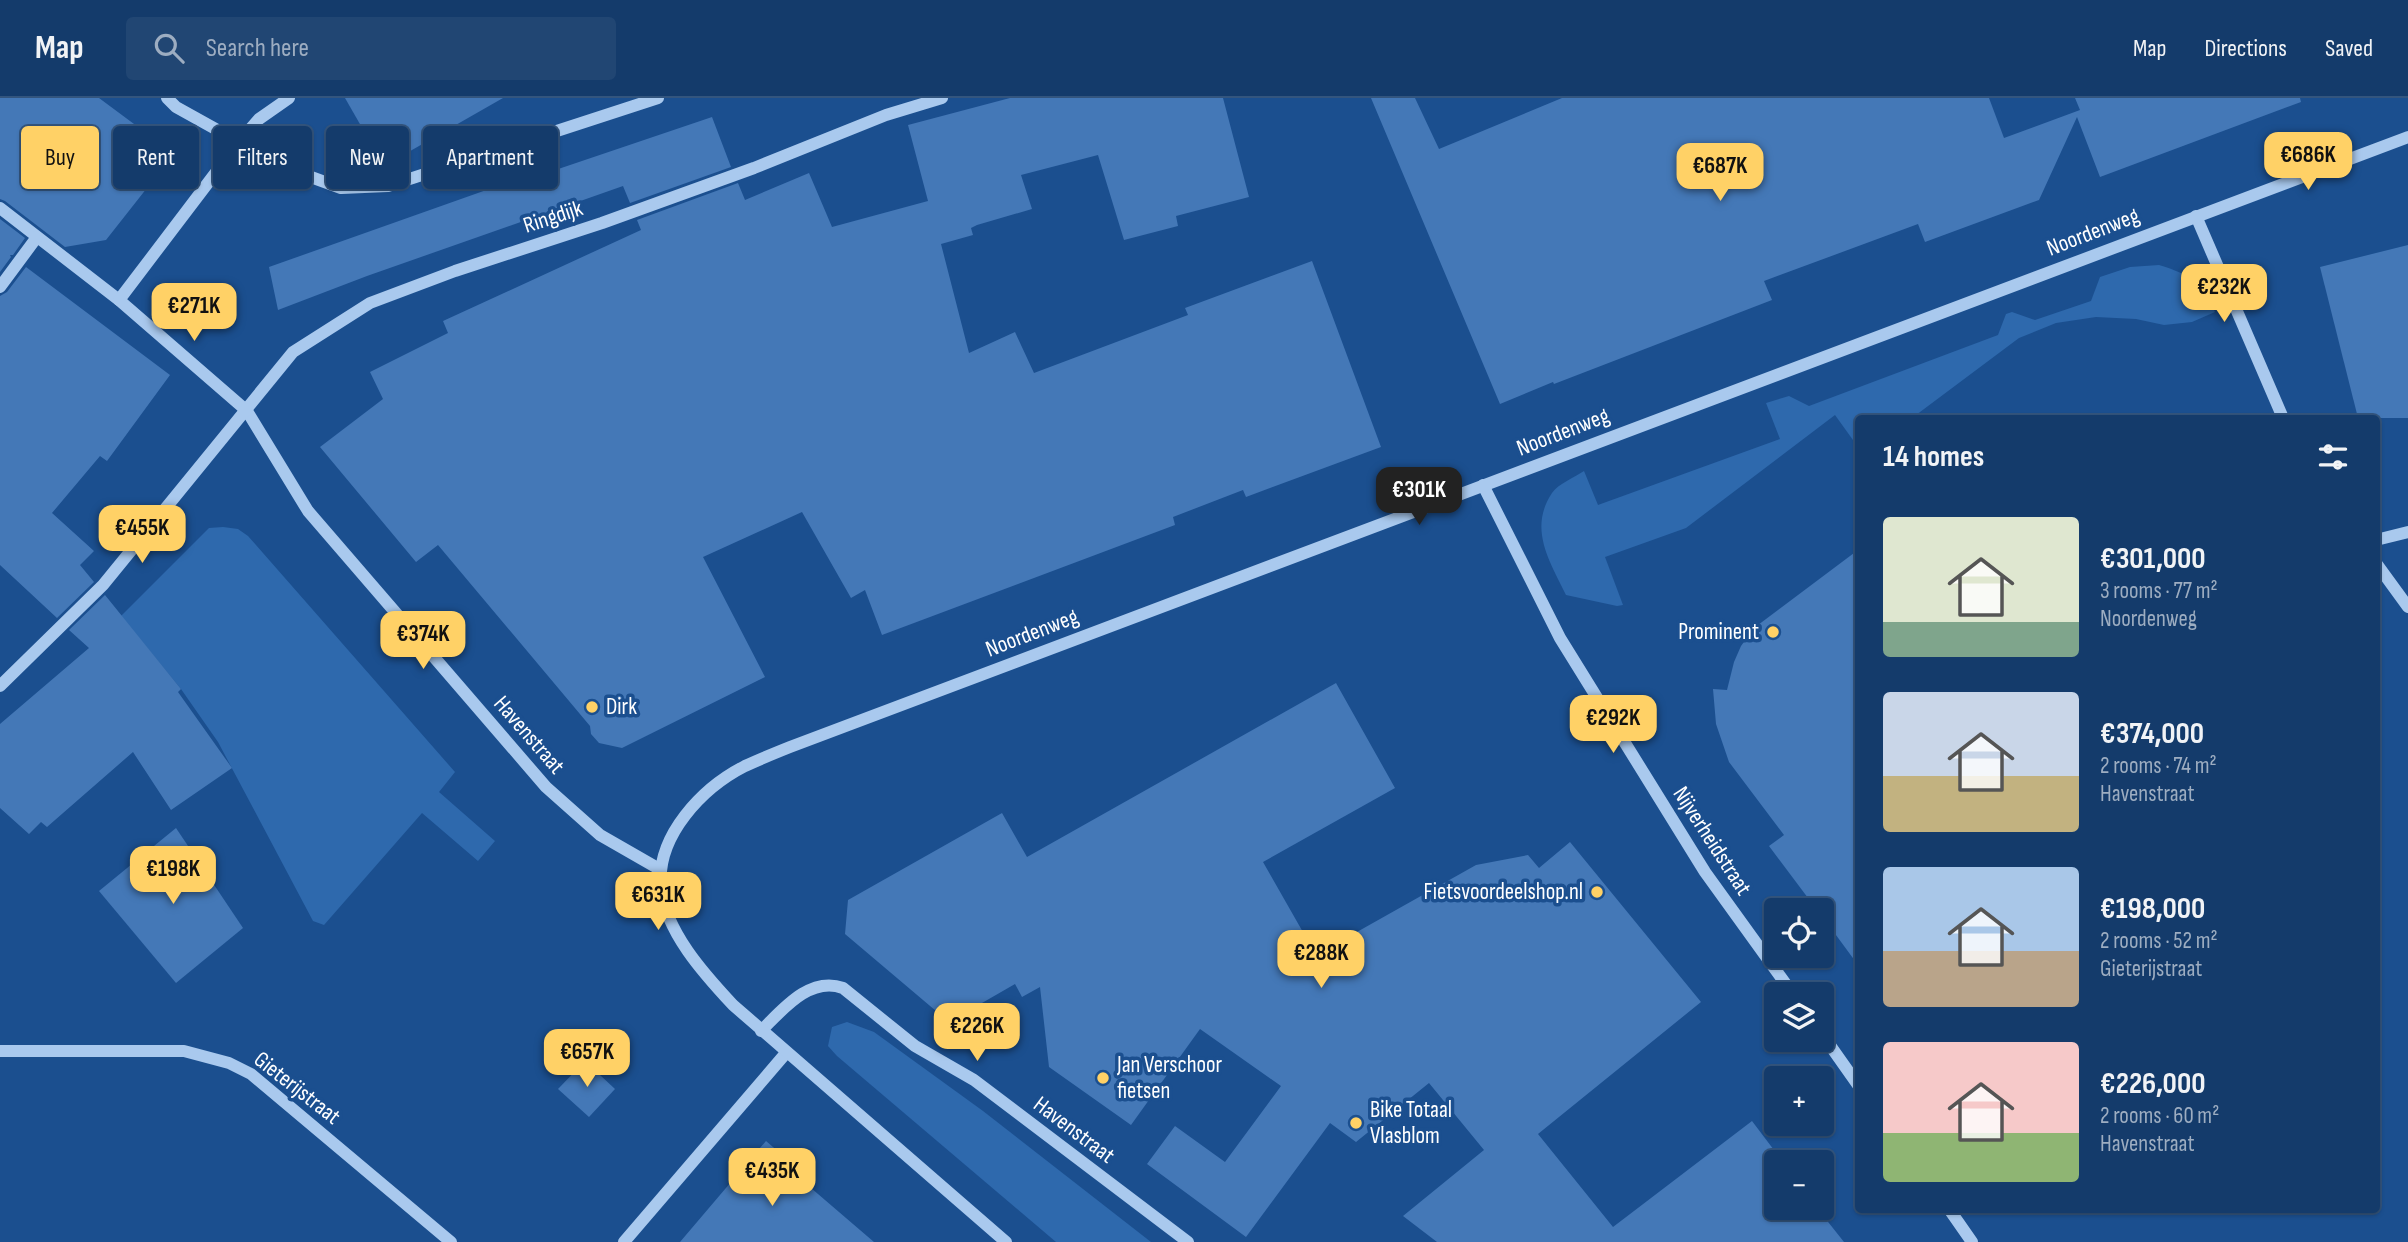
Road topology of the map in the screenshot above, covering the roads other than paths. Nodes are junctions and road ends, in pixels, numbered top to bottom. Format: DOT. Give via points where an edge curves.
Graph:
graph roads {
  1 [pos="167,98"];
  2 [pos="289,98"];
  3 [pos="658,98"];
  4 [pos="942,98"];
  5 [pos="253,126"];
  6 [pos="213,128"];
  7 [pos="2408,137"];
  8 [pos="213,176"];
  9 [pos="312,177"];
  10 [pos="0,208"];
  11 [pos="2196,216"];
  12 [pos="37,237"];
  13 [pos="0,287"];
  14 [pos="119,300"];
  15 [pos="247,411"];
  16 [pos="2282,415"];
  17 [pos="1483,485"];
  18 [pos="2408,532"];
  19 [pos="2380,539"];
  20 [pos="2380,568"];
  21 [pos="2408,607"];
  22 [pos="0,686"];
  23 [pos="662,870"];
  24 [pos="1784,982"];
  25 [pos="761,1031"];
  26 [pos="0,1051"];
  27 [pos="1834,1051"];
  28 [pos="786,1053"];
  29 [pos="1855,1081"];
  30 [pos="1952,1213"];
  31 [pos="452,1242"];
  32 [pos="624,1242"];
  33 [pos="1006,1242"];
  34 [pos="1188,1242"];
  35 [pos="1972,1242"];
  1 -- 6 [label="street"];
  2 -- 5 [label="street"];
  3 -- 9 [label="street" via="388,186 341,188"];
  4 -- 15 [label="street, Ringdijk" via="370,303 293,352"];
  7 -- 11 [label="street, Noordenweg"];
  8 -- 14 [label="street"];
  10 -- 12 [label="street, Havenstraat"];
  11 -- 16 [label="street"];
  11 -- 17 [label="street, Noordenweg"];
  12 -- 13 [label="street"];
  12 -- 14 [label="street, Havenstraat"];
  14 -- 15 [label="street, Havenstraat"];
  15 -- 22 [label="street, Ringdijk" via="103,585"];
  15 -- 23 [label="street, Havenstraat" via="308,511 546,787 600,835"];
  17 -- 23 [label="street, Noordenweg" via="743,767 716,785 688,813 669,838"];
  17 -- 24 [label="street, Nijverheidstraat" via="1560,638 1705,872"];
  18 -- 19 [label="street"];
  20 -- 21 [label="street"];
  23 -- 25 [label="street" via="665,906 685,946 707,977"];
  25 -- 28 [label="street"];
  25 -- 34 [label="street, Havenstraat" via="788,1003 816,987 831,984 844,988 915,1046 974,1080"];
  26 -- 31 [label="street, Gieterijstraat" via="184,1051 229,1063 251,1073"];
  27 -- 29 [label="street"];
  28 -- 32 [label="street"];
  28 -- 33 [label="street"];
  30 -- 35 [label="street"];
}
